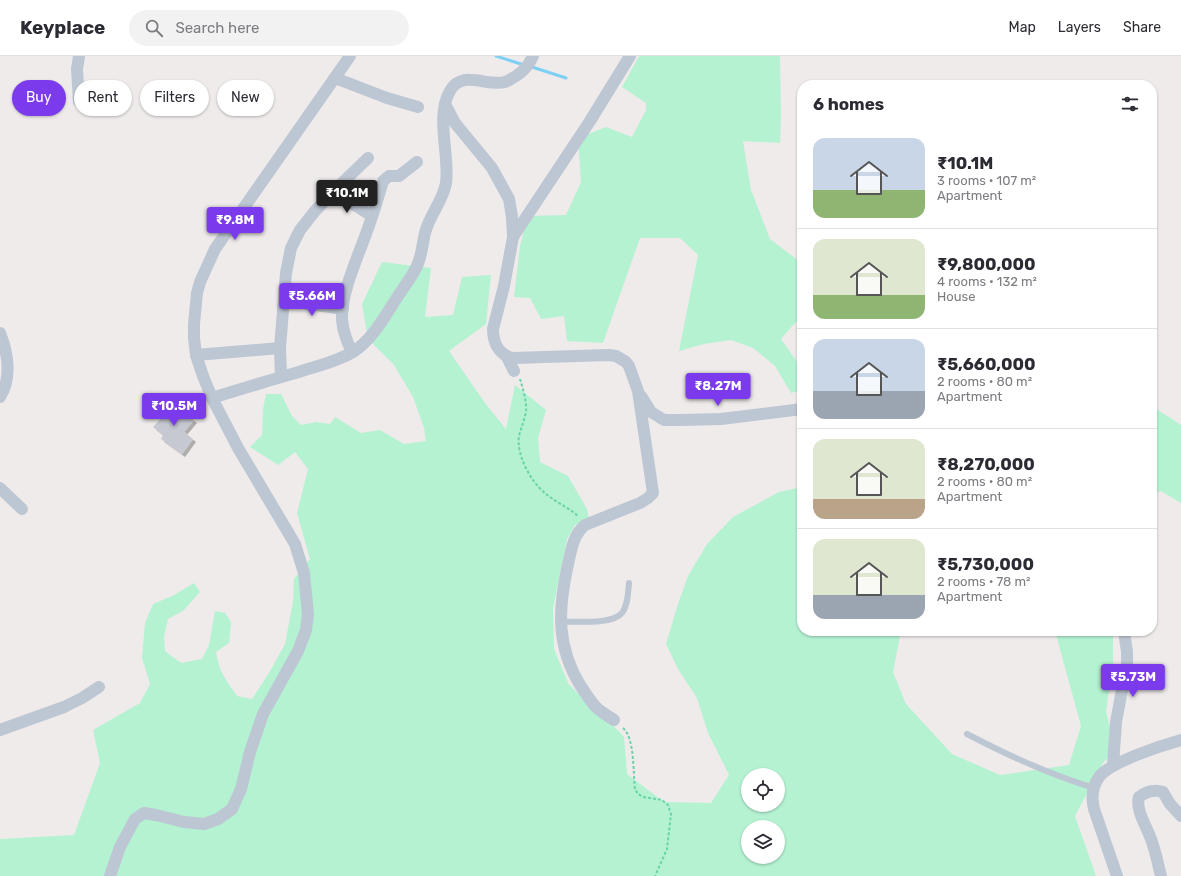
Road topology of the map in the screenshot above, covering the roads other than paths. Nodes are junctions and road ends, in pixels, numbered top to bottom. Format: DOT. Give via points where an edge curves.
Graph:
graph roads {
  1 [pos="78,56"];
  2 [pos="350,56"];
  3 [pos="630,56"];
  4 [pos="529,63"];
  5 [pos="335,78"];
  6 [pos="77,80"];
  7 [pos="445,104"];
  8 [pos="418,107"];
  9 [pos="368,158"];
  10 [pos="417,162"];
  11 [pos="334,192"];
  12 [pos="372,216"];
  13 [pos="513,237"];
  14 [pos="284,300"];
  15 [pos="343,309"];
  16 [pos="0,333"];
  17 [pos="280,348"];
  18 [pos="352,352"];
  19 [pos="196,355"];
  20 [pos="507,357"];
  21 [pos="514,371"];
  22 [pos="281,377"];
  23 [pos="638,391"];
  24 [pos="0,398"];
  25 [pos="212,398"];
  26 [pos="797,410"];
  27 [pos="0,488"];
  28 [pos="22,509"];
  29 [pos="629,583"];
  30 [pos="561,622"];
  31 [pos="1125,636"];
  32 [pos="99,687"];
  33 [pos="614,720"];
  34 [pos="0,730"];
  35 [pos="967,734"];
  36 [pos="1181,740"];
  37 [pos="1113,766"];
  38 [pos="1094,788"];
  39 [pos="1181,816"];
  40 [pos="110,876"];
  41 [pos="1117,876"];
  42 [pos="1161,876"];
  1 -- 6 [label="street"];
  2 -- 5 [label="street"];
  3 -- 13 [label="street"];
  4 -- 7 [label="street" via="505,82 462,79 450,89"];
  5 -- 8 [label="street" via="386,98"];
  5 -- 19 [label="street" via="215,249 197,293 194,324"];
  7 -- 13 [label="street" via="453,120 492,168 502,185 509,199"];
  7 -- 18 [label="street" via="445,186 424,234 417,267 375,331"];
  9 -- 11 [label="street"];
  10 -- 12 [label="street" via="399,176 390,176 384,181"];
  11 -- 12 [label="street"];
  11 -- 14 [label="street" via="300,230 291,248"];
  12 -- 15 [label="street" via="350,277"];
  13 -- 20 [label="street" via="494,329 499,350"];
  14 -- 15 [label="street"];
  14 -- 17 [label="street"];
  15 -- 18 [label="street" via="345,336"];
  16 -- 24 [label="street" via="8,362 7,380"];
  17 -- 19 [label="street"];
  17 -- 22 [label="street"];
  18 -- 22 [label="street" via="338,360"];
  19 -- 25 [label="street"];
  20 -- 21 [label="street"];
  20 -- 23 [label="street" via="526,359 616,356 629,366"];
  22 -- 25 [label="street"];
  23 -- 26 [label="street" via="651,412 664,420 721,418"];
  23 -- 30 [label="street" via="653,492 640,503 585,524 578,531 562,590"];
  25 -- 40 [label="street" via="238,448 295,544 304,573 308,614 306,630 298,651 264,714 250,752 241,789 232,809 218,819 204,824 144,813 135,819 120,847"];
  27 -- 28 [label="street"];
  29 -- 30 [label="lane" via="626,604 621,614 613,619"];
  30 -- 33 [label="street" via="563,646 573,673 596,707"];
  31 -- 37 [label="street" via="1127,663 1116,722"];
  32 -- 34 [label="street" via="64,707"];
  35 -- 38 [label="lane" via="1041,770"];
  36 -- 37 [label="street"];
  37 -- 38 [label="street" via="1100,776"];
  38 -- 41 [label="street" via="1094,809"];
  39 -- 42 [label="street" via="1163,792 1151,790 1139,796 1139,810 1153,842"];
}
